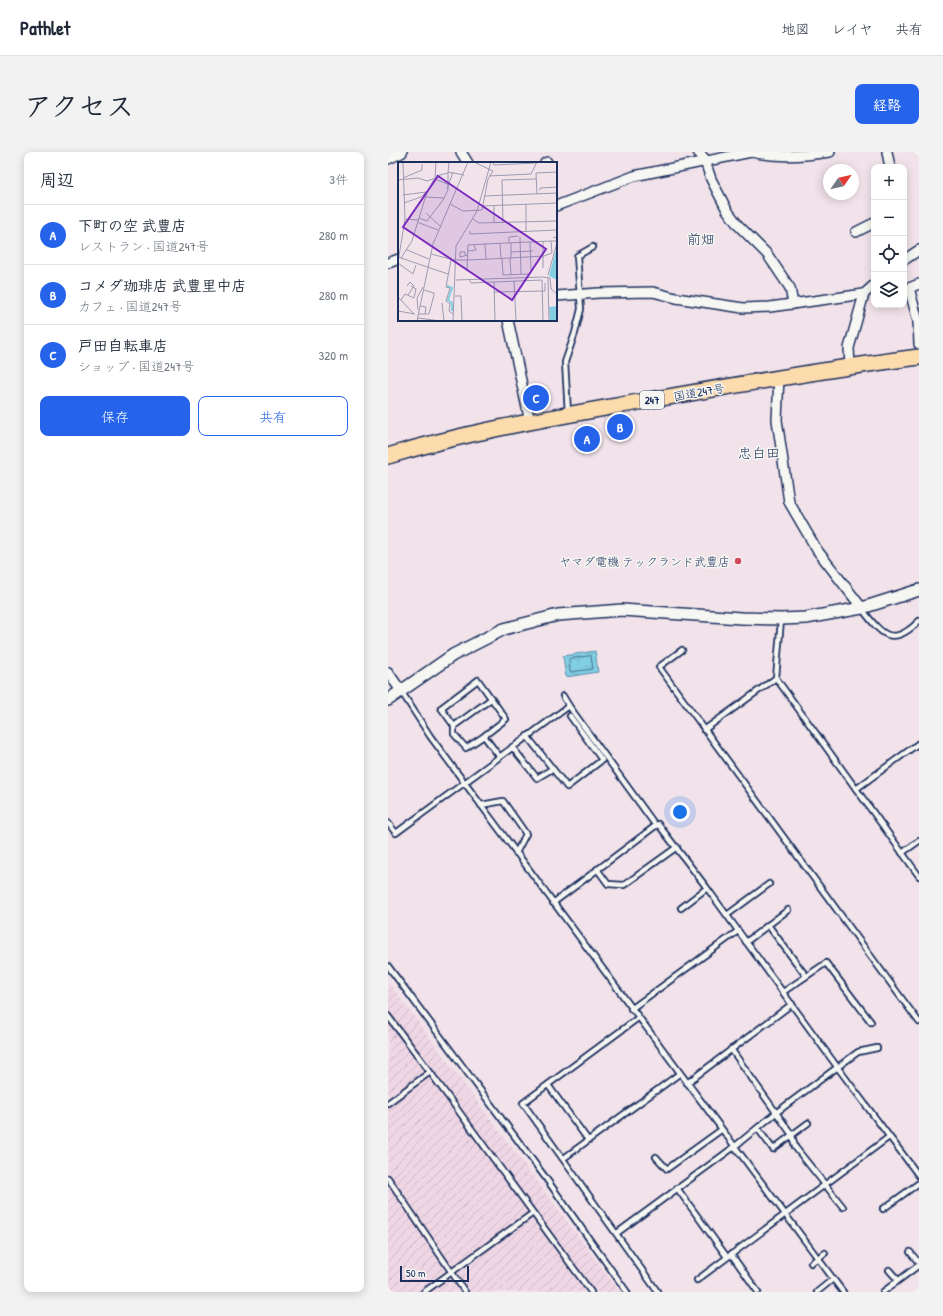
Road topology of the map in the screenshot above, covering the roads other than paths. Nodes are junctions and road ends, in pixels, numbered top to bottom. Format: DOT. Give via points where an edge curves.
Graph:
graph roads {
  1 [pos="401,152"];
  2 [pos="461,152"];
  3 [pos="698,152"];
  4 [pos="751,152"];
  5 [pos="830,152"];
  6 [pos="887,152"];
  7 [pos="388,158"];
  8 [pos="705,161"];
  9 [pos="467,162"];
  10 [pos="889,164"];
  11 [pos="557,206"];
  12 [pos="871,224"];
  13 [pos="856,232"];
  14 [pos="593,247"];
  15 [pos="919,250"];
  16 [pos="907,258"];
  17 [pos="398,259"];
  18 [pos="388,263"];
  19 [pos="919,284"];
  20 [pos="871,288"];
  21 [pos="907,289"];
  22 [pos="907,292"];
  23 [pos="580,294"];
  24 [pos="864,294"];
  25 [pos="557,296"];
  26 [pos="793,304"];
  27 [pos="508,321"];
  28 [pos="919,344"];
  29 [pos="919,357"];
  30 [pos="850,366"];
  31 [pos="779,378"];
  32 [pos="568,415"];
  33 [pos="530,422"];
  34 [pos="388,456"];
  35 [pos="919,590"];
  36 [pos="862,608"];
  37 [pos="782,619"];
  38 [pos="919,622"];
  39 [pos="682,650"];
  40 [pos="388,672"];
  41 [pos="776,678"];
  42 [pos="401,691"];
  43 [pos="563,696"];
  44 [pos="388,700"];
  45 [pos="491,700"];
  46 [pos="569,706"];
  47 [pos="570,716"];
  48 [pos="454,726"];
  49 [pos="704,730"];
  50 [pos="484,736"];
  51 [pos="526,736"];
  52 [pos="919,743"];
  53 [pos="512,747"];
  54 [pos="499,756"];
  55 [pos="552,769"];
  56 [pos="464,782"];
  57 [pos="856,789"];
  58 [pos="480,805"];
  59 [pos="388,823"];
  60 [pos="656,826"];
  61 [pos="919,841"];
  62 [pos="677,847"];
  63 [pos="516,853"];
  64 [pos="902,853"];
  65 [pos="597,869"];
  66 [pos="919,876"];
  67 [pos="769,884"];
  68 [pos="707,888"];
  69 [pos="553,903"];
  70 [pos="682,908"];
  71 [pos="788,910"];
  72 [pos="727,915"];
  73 [pos="768,925"];
  74 [pos="738,931"];
  75 [pos="746,942"];
  76 [pos="388,966"];
  77 [pos="806,976"];
  78 [pos="783,992"];
  79 [pos="792,1004"];
  80 [pos="631,1009"];
  81 [pos="388,1016"];
  82 [pos="638,1018"];
  83 [pos="871,1022"];
  84 [pos="919,1022"];
  85 [pos="878,1048"];
  86 [pos="731,1050"];
  87 [pos="838,1068"];
  88 [pos="430,1072"];
  89 [pos="679,1074"];
  90 [pos="687,1083"];
  91 [pos="548,1085"];
  92 [pos="388,1103"];
  93 [pos="777,1112"];
  94 [pos="808,1123"];
  95 [pos="758,1129"];
  96 [pos="721,1130"];
  97 [pos="792,1135"];
  98 [pos="889,1137"];
  99 [pos="588,1140"];
  100 [pos="734,1147"];
  101 [pos="656,1157"];
  102 [pos="564,1158"];
  103 [pos="919,1176"];
  104 [pos="388,1178"];
  105 [pos="919,1183"];
  106 [pos="824,1185"];
  107 [pos="677,1188"];
  108 [pos="843,1207"];
  109 [pos="883,1209"];
  110 [pos="533,1213"];
  111 [pos="784,1214"];
  112 [pos="617,1233"];
  113 [pos="910,1252"];
  114 [pos="825,1253"];
  115 [pos="729,1256"];
  116 [pos="818,1259"];
  117 [pos="811,1263"];
  118 [pos="919,1264"];
  119 [pos="889,1270"];
  120 [pos="451,1272"];
  121 [pos="833,1279"];
  122 [pos="697,1280"];
  123 [pos="898,1280"];
  124 [pos="657,1291"];
  125 [pos="424,1292"];
  126 [pos="466,1292"];
  127 [pos="592,1292"];
  128 [pos="627,1292"];
  129 [pos="758,1292"];
  130 [pos="817,1292"];
  131 [pos="843,1292"];
  132 [pos="883,1292"];
  1 -- 7 [label="street"];
  2 -- 9 [label="street"];
  3 -- 8 [label="street"];
  4 -- 5 [label="street" via="803,156"];
  4 -- 8 [label="street"];
  6 -- 10 [label="street"];
  8 -- 11 [label="street" via="634,176"];
  8 -- 26 [label="street" via="727,210 767,254 790,288"];
  12 -- 13 [label="street"];
  14 -- 23 [label="lane" via="577,256"];
  15 -- 16 [label="street"];
  17 -- 18 [label="street"];
  19 -- 21 [label="street"];
  20 -- 24 [label="street"];
  22 -- 28 [label="street" via="918,321"];
  23 -- 25 [label="street"];
  23 -- 26 [label="street" via="653,292 743,308"];
  23 -- 32 [label="lane" via="581,309 565,362"];
  24 -- 26 [label="street"];
  24 -- 30 [label="street" via="851,337"];
  27 -- 33 [label="street"];
  29 -- 30 [label="highway, 国道247号 / 247"];
  30 -- 31 [label="highway, 国道247号 / 247"];
  31 -- 32 [label="highway, 国道247号 / 247"];
  31 -- 36 [label="street" via="777,420 789,502 817,550"];
  32 -- 33 [label="highway, 国道247号 / 247"];
  33 -- 34 [label="highway, 国道247号 / 247"];
  35 -- 36 [label="street"];
  36 -- 37 [label="street"];
  36 -- 38 [label="lane" via="883,634 893,637"];
  37 -- 41 [label="lane"];
  37 -- 42 [label="street" via="622,610 558,615 504,629 453,655"];
  39 -- 49 [label="lane" via="659,667"];
  40 -- 42 [label="street"];
  41 -- 49 [label="lane"];
  41 -- 57 [label="lane"];
  42 -- 44 [label="street"];
  42 -- 56 [label="lane"];
  43 -- 46 [label="lane"];
  45 -- 48 [label="lane"];
  45 -- 48 [label="lane" via="478,680 441,708"];
  45 -- 50 [label="lane" via="506,720"];
  46 -- 51 [label="lane"];
  46 -- 60 [label="lane"];
  47 -- 55 [label="lane" via="602,760 567,787"];
  48 -- 50 [label="lane" via="454,734 466,748"];
  49 -- 84 [label="lane"];
  50 -- 54 [label="lane"];
  51 -- 53 [label="lane"];
  51 -- 55 [label="lane"];
  52 -- 57 [label="lane"];
  53 -- 54 [label="lane"];
  53 -- 55 [label="lane" via="537,778"];
  54 -- 56 [label="lane"];
  56 -- 58 [label="lane"];
  56 -- 59 [label="lane" via="396,833"];
  57 -- 64 [label="lane"];
  58 -- 63 [label="lane"];
  58 -- 63 [label="lane" via="503,802 526,834"];
  60 -- 62 [label="lane" via="658,824"];
  60 -- 65 [label="lane"];
  61 -- 64 [label="lane"];
  62 -- 65 [label="lane" via="624,885 608,884"];
  62 -- 68 [label="lane"];
  63 -- 69 [label="lane"];
  64 -- 66 [label="lane"];
  65 -- 69 [label="lane"];
  67 -- 72 [label="lane"];
  68 -- 70 [label="lane"];
  68 -- 72 [label="lane"];
  69 -- 80 [label="lane"];
  71 -- 73 [label="lane"];
  72 -- 74 [label="lane"];
  73 -- 75 [label="lane"];
  73 -- 77 [label="lane"];
  74 -- 75 [label="lane"];
  74 -- 80 [label="lane"];
  75 -- 78 [label="lane"];
  76 -- 128 [label="lane"];
  77 -- 78 [label="lane"];
  77 -- 83 [label="lane" via="826,963"];
  78 -- 79 [label="lane"];
  79 -- 86 [label="lane"];
  79 -- 87 [label="lane"];
  80 -- 82 [label="lane"];
  81 -- 88 [label="lane"];
  82 -- 89 [label="lane"];
  82 -- 91 [label="lane"];
  85 -- 87 [label="lane" via="858,1052"];
  86 -- 90 [label="lane"];
  86 -- 93 [label="lane"];
  87 -- 93 [label="lane"];
  87 -- 98 [label="lane"];
  88 -- 92 [label="lane"];
  88 -- 110 [label="lane"];
  89 -- 90 [label="lane"];
  89 -- 99 [label="lane"];
  90 -- 96 [label="lane"];
  91 -- 99 [label="lane"];
  91 -- 102 [label="lane" via="523,1103"];
  93 -- 95 [label="lane"];
  93 -- 97 [label="lane"];
  94 -- 97 [label="lane"];
  95 -- 97 [label="lane" via="772,1149"];
  95 -- 100 [label="lane"];
  96 -- 100 [label="lane"];
  96 -- 101 [label="lane" via="667,1169"];
  97 -- 106 [label="lane" via="795,1147"];
  98 -- 103 [label="lane"];
  98 -- 106 [label="lane"];
  99 -- 102 [label="lane"];
  100 -- 107 [label="lane"];
  100 -- 111 [label="lane"];
  102 -- 112 [label="lane"];
  104 -- 120 [label="lane"];
  105 -- 109 [label="lane"];
  106 -- 108 [label="lane"];
  106 -- 111 [label="lane"];
  107 -- 112 [label="lane"];
  107 -- 115 [label="lane"];
  110 -- 120 [label="lane"];
  110 -- 127 [label="lane"];
  111 -- 115 [label="lane"];
  111 -- 116 [label="lane"];
  112 -- 124 [label="lane"];
  113 -- 118 [label="lane"];
  114 -- 116 [label="lane"];
  115 -- 122 [label="lane"];
  115 -- 129 [label="lane"];
  116 -- 117 [label="lane"];
  116 -- 121 [label="lane"];
  118 -- 123 [label="lane"];
  119 -- 123 [label="lane"];
  120 -- 125 [label="lane"];
  120 -- 126 [label="lane"];
  121 -- 130 [label="lane"];
  121 -- 131 [label="lane"];
  123 -- 132 [label="lane"];
}
